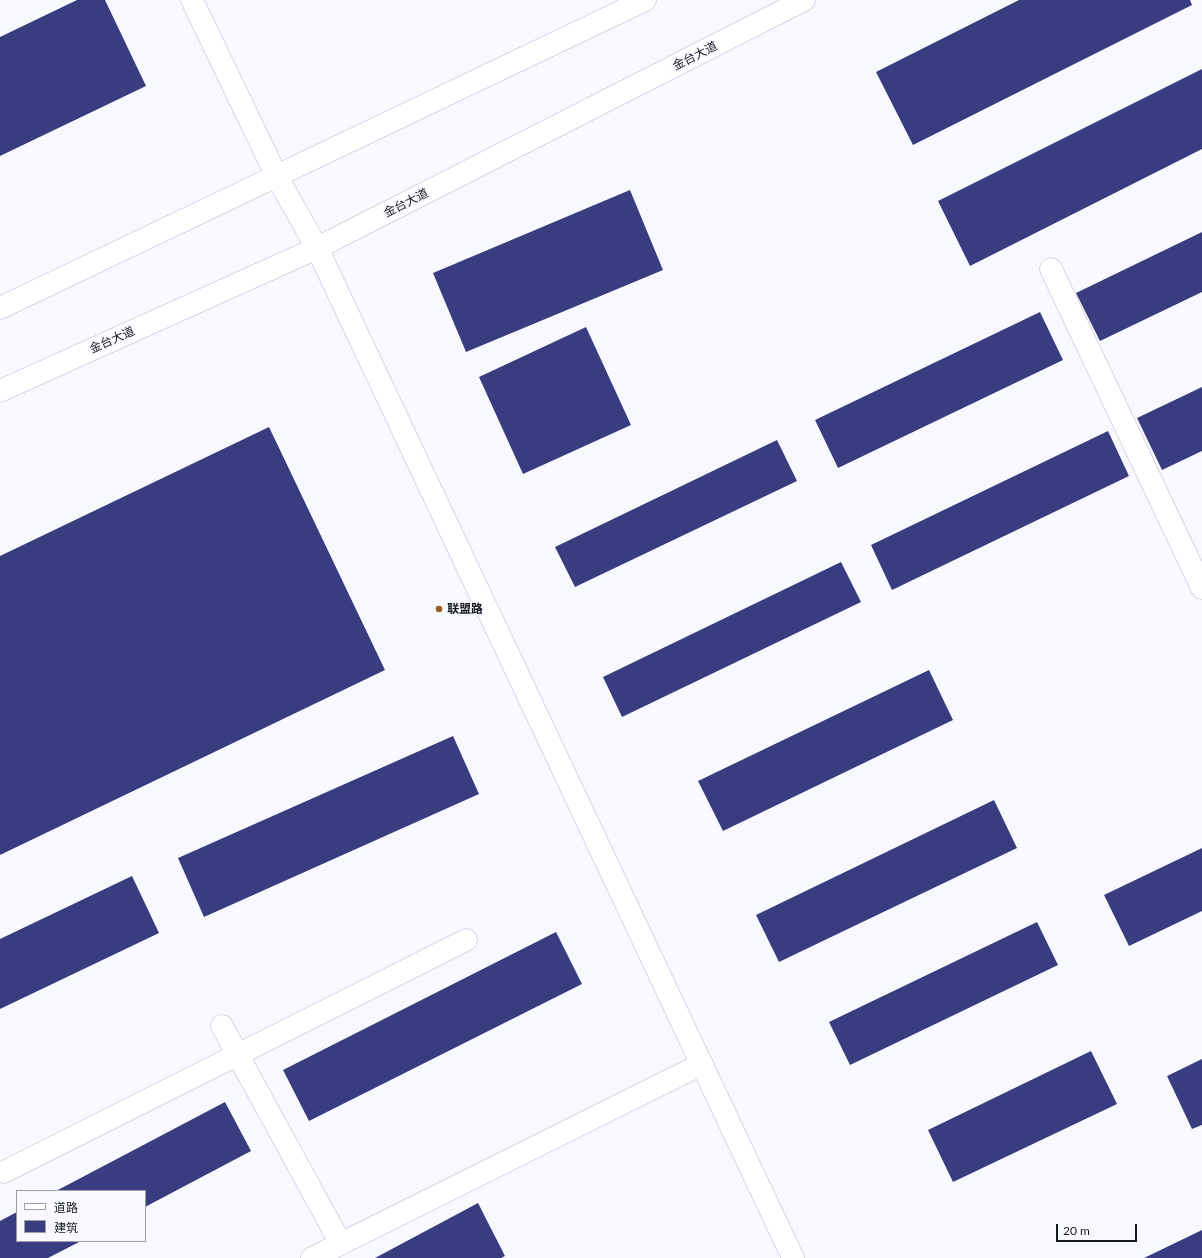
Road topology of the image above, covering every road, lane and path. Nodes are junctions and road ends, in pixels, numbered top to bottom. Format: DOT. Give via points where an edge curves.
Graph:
graph roads {
  1 [pos="192,0"];
  2 [pos="645,0"];
  3 [pos="804,0"];
  4 [pos="277,177"];
  5 [pos="317,248"];
  6 [pos="1051,269"];
  7 [pos="0,308"];
  8 [pos="0,391"];
  9 [pos="1202,588"];
  10 [pos="466,940"];
  11 [pos="222,1026"];
  12 [pos="237,1055"];
  13 [pos="702,1064"];
  14 [pos="4,1172"];
  15 [pos="341,1244"];
  16 [pos="312,1258"];
  17 [pos="793,1258"];
  1 -- 4 [label="main road"];
  2 -- 4 [label="main road"];
  3 -- 5 [label="main road, 金台大道"];
  4 -- 5 [label="main road"];
  4 -- 7 [label="main road"];
  5 -- 8 [label="main road, 金台大道"];
  5 -- 13 [label="main road"];
  6 -- 9 [label="main road"];
  10 -- 12 [label="main road"];
  11 -- 12 [label="main road"];
  12 -- 14 [label="main road"];
  12 -- 15 [label="main road"];
  13 -- 15 [label="main road"];
  13 -- 17 [label="main road"];
  15 -- 16 [label="main road"];
}
